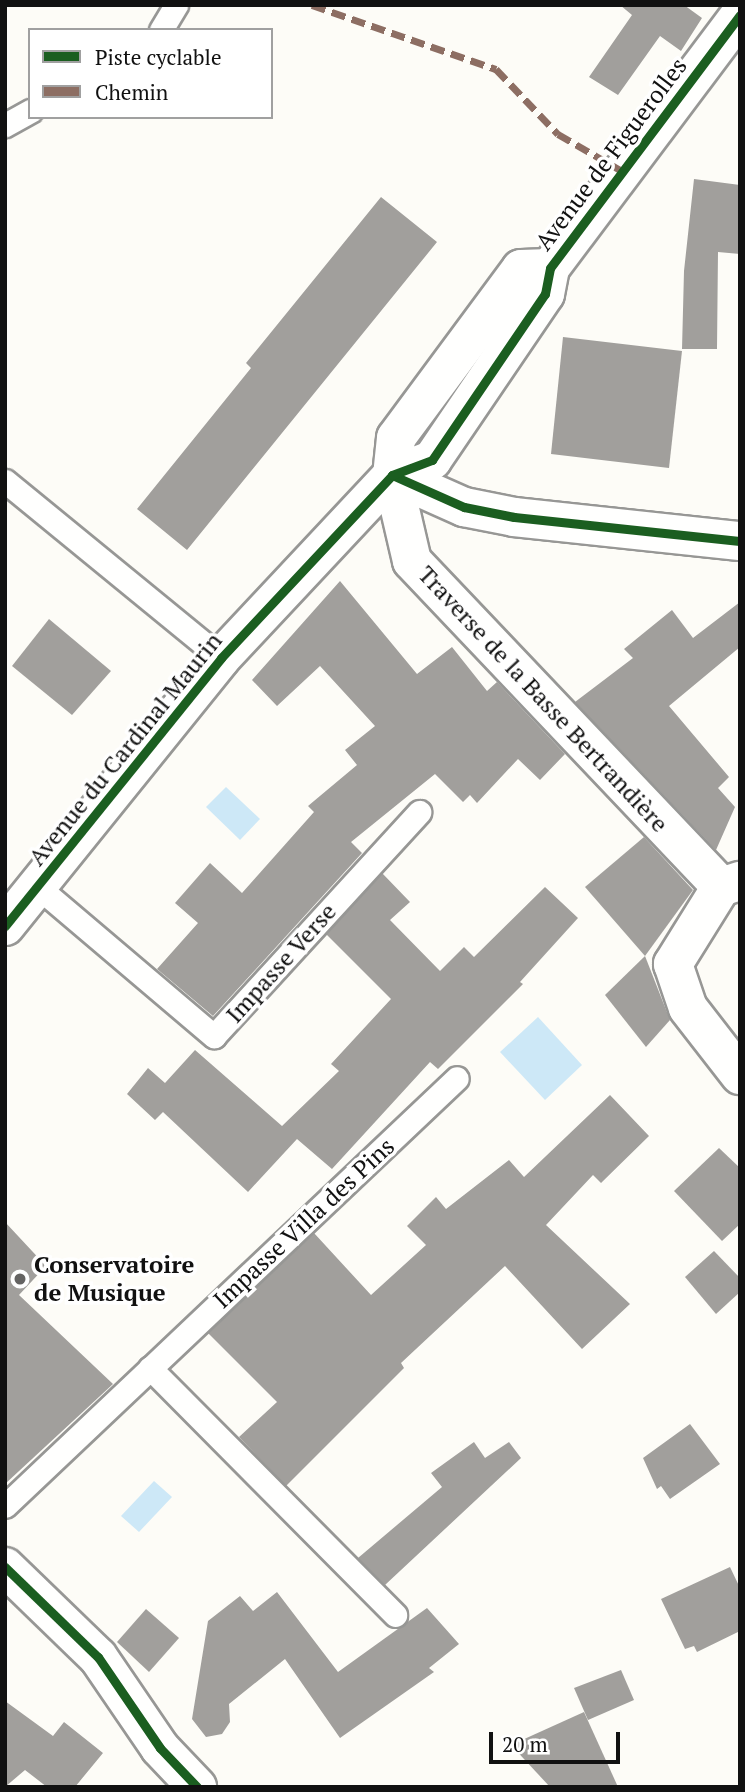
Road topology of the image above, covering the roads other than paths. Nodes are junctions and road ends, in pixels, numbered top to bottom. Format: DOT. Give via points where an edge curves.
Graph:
graph roads {
  1 [pos="176,5"];
  2 [pos="740,15"];
  3 [pos="162,28"];
  4 [pos="28,112"];
  5 [pos="5,125"];
  6 [pos="392,475"];
  7 [pos="5,481"];
  8 [pos="740,541"];
  9 [pos="221,658"];
  10 [pos="419,812"];
  11 [pos="730,884"];
  12 [pos="17,903"];
  13 [pos="740,1075"];
  14 [pos="457,1079"];
  15 [pos="150,1367"];
  16 [pos="5,1506"];
  17 [pos="5,1567"];
  18 [pos="395,1615"];
  19 [pos="197,1787"];
  1 -- 3 [label="lane"];
  2 -- 6 [label="street, Avenue de Figuerolles" via="550,268 521,269 396,438"];
  4 -- 5 [label="lane"];
  6 -- 8 [label="street" via="464,507 514,517"];
  6 -- 9 [label="street, Avenue du Cardinal Maurin"];
  6 -- 11 [label="street, Traverse de la Basse Bertrandière" via="412,561"];
  7 -- 9 [label="lane"];
  9 -- 12 [label="street, Avenue du Cardinal Maurin"];
  10 -- 12 [label="lane, Impasse Verse" via="214,1036"];
  11 -- 13 [label="street" via="673,964 688,1008"];
  14 -- 15 [label="lane, Impasse Villa des Pins"];
  15 -- 16 [label="lane, Impasse Villa des Pins"];
  15 -- 18 [label="lane"];
  17 -- 19 [label="street" via="98,1657 160,1748"];
}
